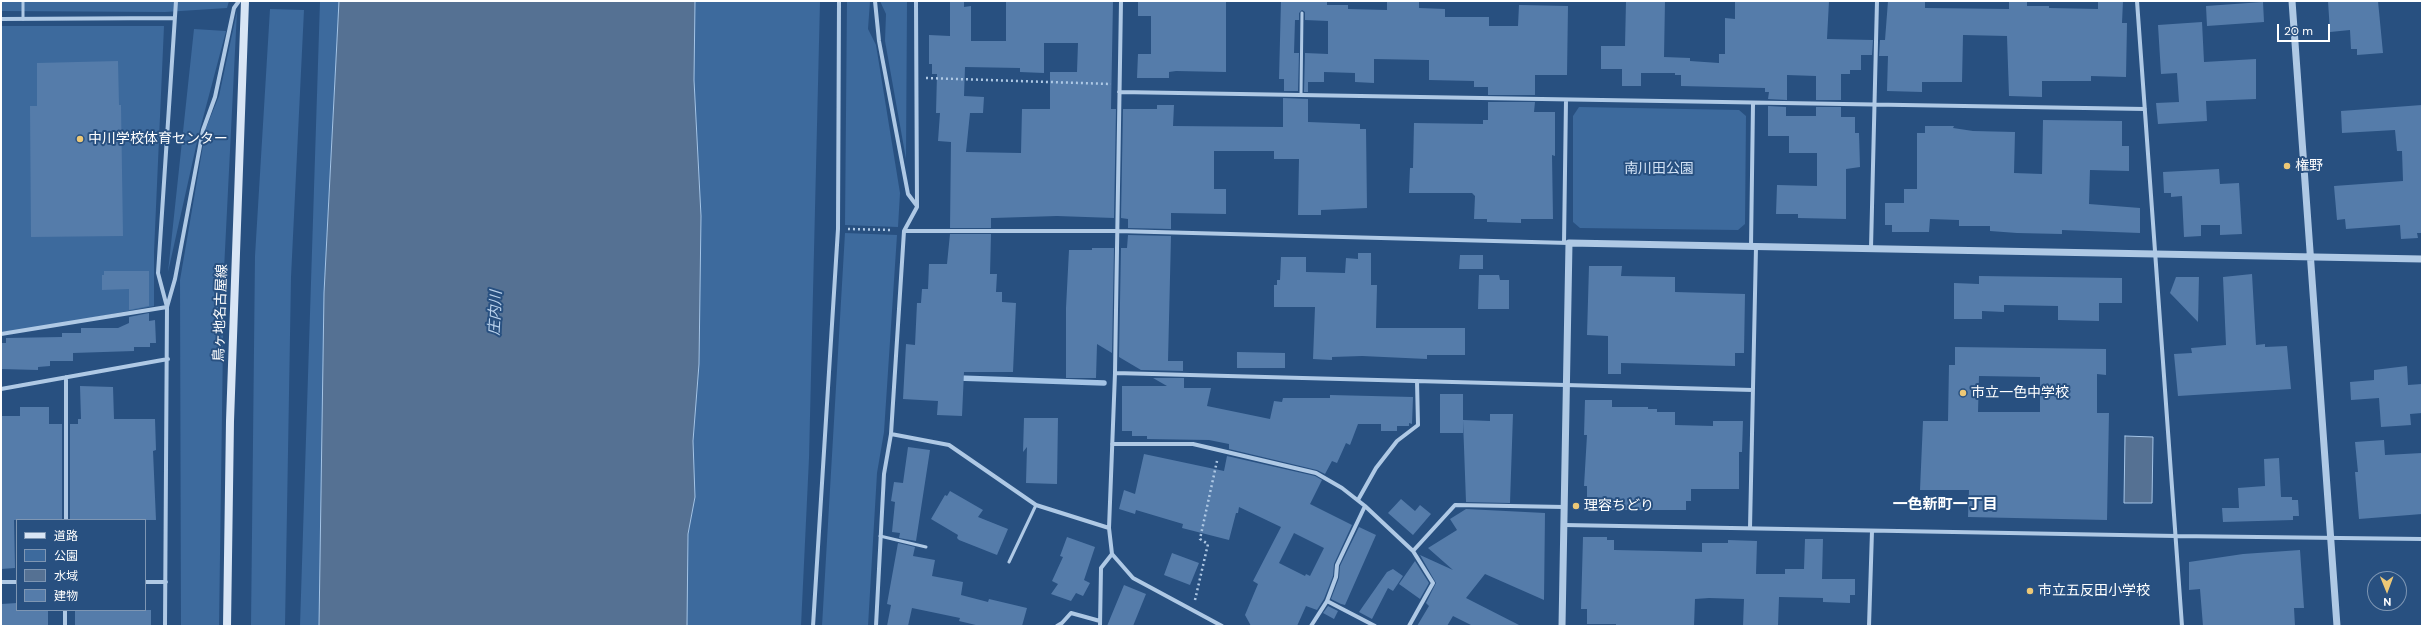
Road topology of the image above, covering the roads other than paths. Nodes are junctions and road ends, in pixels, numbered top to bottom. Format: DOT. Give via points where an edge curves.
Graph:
graph roads {
  1 [pos="23,1"];
  2 [pos="176,1"];
  3 [pos="239,1"];
  4 [pos="245,1"];
  5 [pos="840,1"];
  6 [pos="875,1"];
  7 [pos="916,1"];
  8 [pos="1121,1"];
  9 [pos="1877,1"];
  10 [pos="2137,1"];
  11 [pos="2292,1"];
  12 [pos="1302,13"];
  13 [pos="174,18"];
  14 [pos="1,19"];
  15 [pos="23,19"];
  16 [pos="1120,92"];
  17 [pos="1301,96"];
  18 [pos="1566,100"];
  19 [pos="1753,104"];
  20 [pos="1874,106"];
  21 [pos="2145,109"];
  22 [pos="917,207"];
  23 [pos="904,231"];
  24 [pos="1117,231"];
  25 [pos="1566,243"];
  26 [pos="1754,247"];
  27 [pos="1871,248"];
  28 [pos="2156,254"];
  29 [pos="2310,257"];
  30 [pos="2422,259"];
  31 [pos="167,307"];
  32 [pos="1,334"];
  33 [pos="168,359"];
  34 [pos="1115,373"];
  35 [pos="66,377"];
  36 [pos="1417,381"];
  37 [pos="1567,384"];
  38 [pos="1,389"];
  39 [pos="1753,390"];
  40 [pos="891,434"];
  41 [pos="1112,444"];
  42 [pos="1358,500"];
  43 [pos="1036,505"];
  44 [pos="1365,506"];
  45 [pos="1564,507"];
  46 [pos="66,519"];
  47 [pos="1564,525"];
  48 [pos="1109,528"];
  49 [pos="1750,528"];
  50 [pos="1872,531"];
  51 [pos="880,536"];
  52 [pos="2176,536"];
  53 [pos="2330,539"];
  54 [pos="2422,539"];
  55 [pos="926,547"];
  56 [pos="1413,551"];
  57 [pos="1112,554"];
  58 [pos="1009,562"];
  59 [pos="1,582"];
  60 [pos="16,582"];
  61 [pos="146,582"];
  62 [pos="166,582"];
  63 [pos="1327,601"];
  64 [pos="65,611"];
  65 [pos="1100,621"];
  66 [pos="65,626"];
  67 [pos="165,626"];
  68 [pos="227,626"];
  69 [pos="814,626"];
  70 [pos="876,626"];
  71 [pos="1057,626"];
  72 [pos="1100,626"];
  73 [pos="1222,626"];
  74 [pos="1311,626"];
  75 [pos="1375,626"];
  76 [pos="1409,626"];
  77 [pos="1562,626"];
  78 [pos="1869,626"];
  79 [pos="2182,626"];
  80 [pos="2337,626"];
  1 -- 15 [label="lane"];
  2 -- 13 [label="street"];
  3 -- 31 [label="street" via="234,8 215,97 202,130 175,279"];
  4 -- 68 [label="main road, 鳥ヶ地名古屋線" via="230,421"];
  5 -- 69 [label="street" via="838,228"];
  6 -- 22 [label="street" via="879,41 908,194"];
  7 -- 22 [label="street"];
  8 -- 16 [label="street"];
  9 -- 20 [label="street"];
  10 -- 21 [label="street"];
  11 -- 29 [label="street"];
  12 -- 17 [label="lane"];
  13 -- 15 [label="street"];
  13 -- 31 [label="street" via="158,273"];
  14 -- 15 [label="street"];
  16 -- 17 [label="street"];
  16 -- 24 [label="street"];
  17 -- 18 [label="street"];
  18 -- 19 [label="street"];
  18 -- 25 [label="street"];
  19 -- 20 [label="street"];
  19 -- 26 [label="street"];
  20 -- 21 [label="street"];
  20 -- 27 [label="street"];
  21 -- 28 [label="street"];
  22 -- 23 [label="street"];
  23 -- 24 [label="street"];
  23 -- 40 [label="street"];
  24 -- 25 [label="street"];
  24 -- 34 [label="street"];
  25 -- 26 [label="street"];
  25 -- 37 [label="street"];
  26 -- 27 [label="street"];
  26 -- 39 [label="street"];
  27 -- 28 [label="street"];
  28 -- 29 [label="street"];
  28 -- 52 [label="street"];
  29 -- 30 [label="street"];
  29 -- 53 [label="street"];
  31 -- 32 [label="street"];
  31 -- 33 [label="street"];
  33 -- 35 [label="street"];
  33 -- 62 [label="street"];
  34 -- 36 [label="street"];
  34 -- 41 [label="street"];
  35 -- 38 [label="street"];
  35 -- 46 [label="street"];
  36 -- 37 [label="street"];
  36 -- 42 [label="street" via="1418,425 1397,441 1376,468"];
  37 -- 39 [label="street"];
  37 -- 45 [label="street"];
  39 -- 49 [label="street"];
  40 -- 43 [label="street" via="949,445"];
  40 -- 51 [label="street" via="884,474"];
  41 -- 42 [label="street" via="1193,444 1316,473"];
  41 -- 48 [label="street"];
  42 -- 44 [label="street"];
  43 -- 48 [label="street"];
  43 -- 58 [label="lane"];
  44 -- 56 [label="street"];
  44 -- 63 [label="street" via="1337,565"];
  45 -- 47 [label="street"];
  45 -- 56 [label="street" via="1455,505"];
  47 -- 49 [label="street"];
  47 -- 77 [label="street"];
  48 -- 57 [label="street"];
  49 -- 50 [label="street"];
  50 -- 52 [label="street"];
  50 -- 78 [label="street"];
  51 -- 55 [label="lane"];
  51 -- 70 [label="street"];
  52 -- 53 [label="street"];
  52 -- 79 [label="street"];
  53 -- 54 [label="street"];
  53 -- 80 [label="street"];
  56 -- 76 [label="street" via="1433,583"];
  57 -- 65 [label="street" via="1101,568"];
  57 -- 73 [label="street" via="1133,578"];
  59 -- 60 [label="street"];
  61 -- 62 [label="street"];
  62 -- 67 [label="street"];
  63 -- 74 [label="street"];
  63 -- 75 [label="street"];
  64 -- 66 [label="street"];
  65 -- 71 [label="street" via="1071,613"];
  65 -- 72 [label="street"];
}
